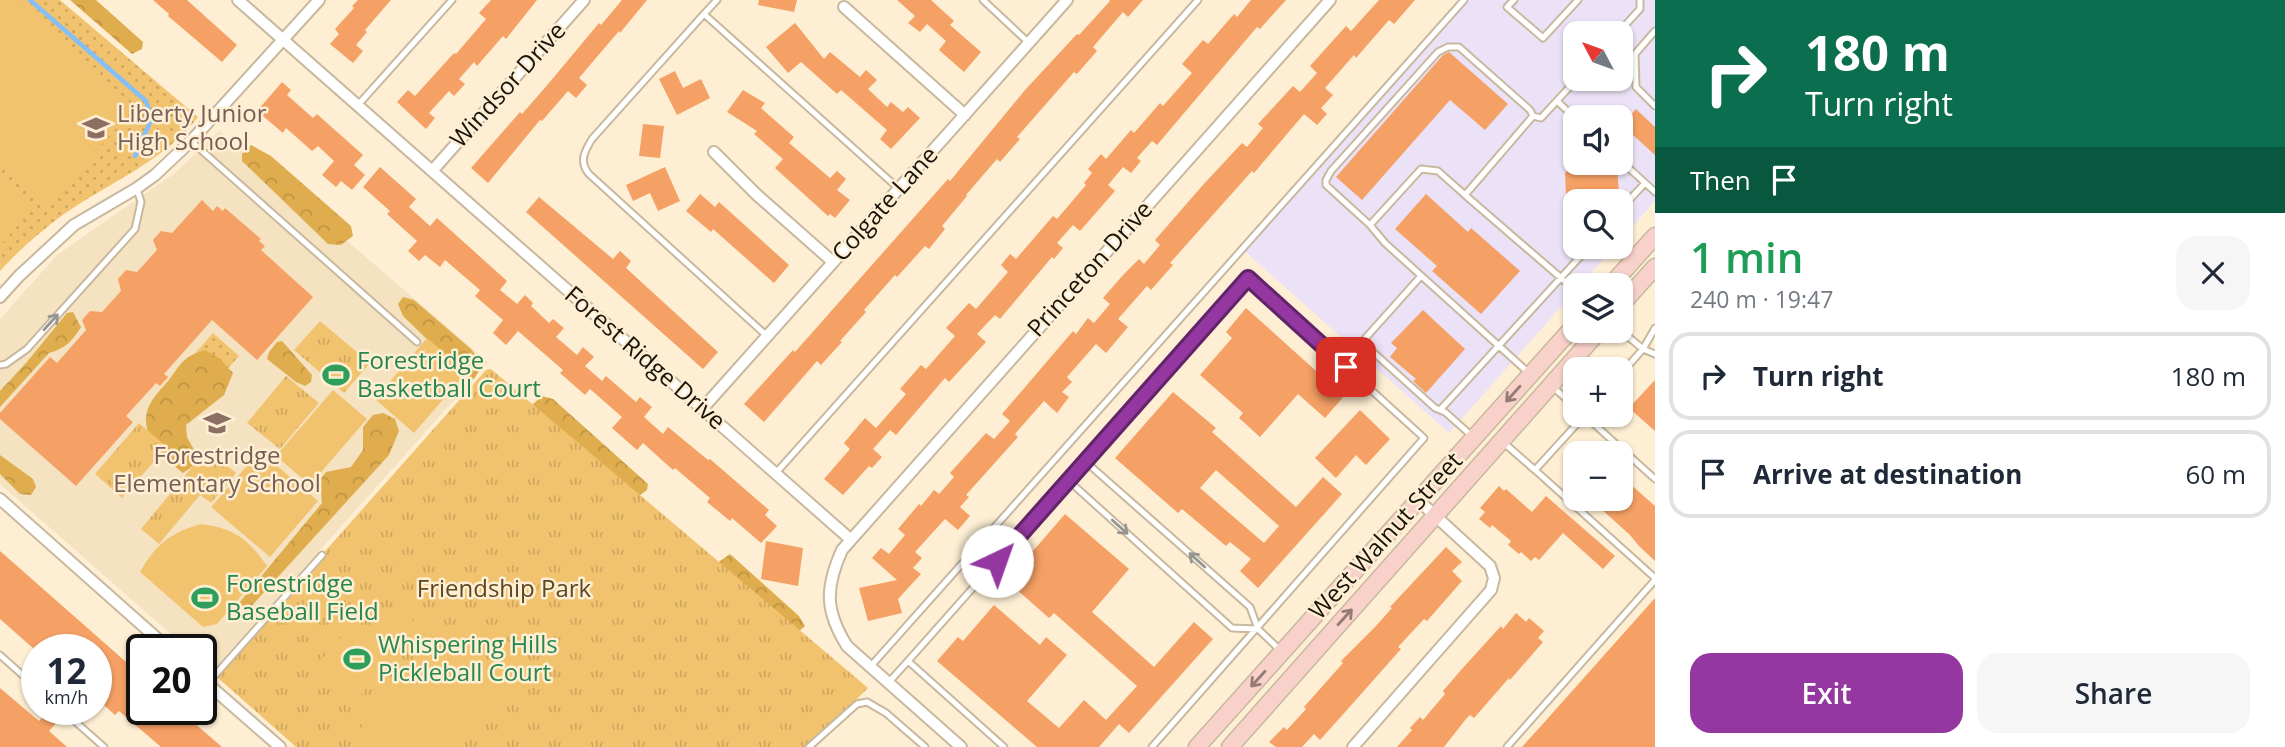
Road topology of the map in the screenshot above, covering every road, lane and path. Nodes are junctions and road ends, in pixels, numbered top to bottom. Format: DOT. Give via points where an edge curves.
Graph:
graph roads {
  1 [pos="238,0"];
  2 [pos="319,0"];
  3 [pos="452,0"];
  4 [pos="584,0"];
  5 [pos="717,0"];
  6 [pos="983,0"];
  7 [pos="1067,0"];
  8 [pos="1198,0"];
  9 [pos="1330,0"];
  10 [pos="1464,0"];
  11 [pos="1514,0"];
  12 [pos="1578,0"];
  13 [pos="1640,0"];
  14 [pos="844,7"];
  15 [pos="704,14"];
  16 [pos="1629,21"];
  17 [pos="1655,32"];
  18 [pos="284,41"];
  19 [pos="1029,43"];
  20 [pos="1566,91"];
  21 [pos="1557,101"];
  22 [pos="358,105"];
  23 [pos="1655,106"];
  24 [pos="1563,107"];
  25 [pos="965,115"];
  26 [pos="1532,116"];
  27 [pos="191,141"];
  28 [pos="714,152"];
  29 [pos="433,170"];
  30 [pos="1633,172"];
  31 [pos="1645,183"];
  32 [pos="137,188"];
  33 [pos="899,189"];
  34 [pos="1655,191"];
  35 [pos="1465,195"];
  36 [pos="1633,196"];
  37 [pos="1370,225"];
  38 [pos="1655,236"];
  39 [pos="1578,259"];
  40 [pos="833,262"];
  41 [pos="1655,267"];
  42 [pos="1622,273"];
  43 [pos="1421,276"];
  44 [pos="1561,278"];
  45 [pos="1633,292"];
  46 [pos="0,297"];
  47 [pos="1655,328"];
  48 [pos="767,336"];
  49 [pos="1563,339"];
  50 [pos="1633,341"];
  51 [pos="417,342"];
  52 [pos="1588,343"];
  53 [pos="1499,346"];
  54 [pos="1643,349"];
  55 [pos="1655,354"];
  56 [pos="1633,360"];
  57 [pos="0,365"];
  58 [pos="1531,375"];
  59 [pos="1551,385"];
  60 [pos="1563,396"];
  61 [pos="703,408"];
  62 [pos="1440,410"];
  63 [pos="1573,427"];
  64 [pos="1597,427"];
  65 [pos="1474,438"];
  66 [pos="1502,441"];
  67 [pos="1086,462"];
  68 [pos="1535,470"];
  69 [pos="775,474"];
  70 [pos="1655,479"];
  71 [pos="1069,481"];
  72 [pos="0,499"];
  73 [pos="1418,500"];
  74 [pos="1436,517"];
  75 [pos="850,539"];
  76 [pos="322,555"];
  77 [pos="1655,579"];
  78 [pos="1258,629"];
  79 [pos="152,634"];
  80 [pos="1282,652"];
  81 [pos="0,655"];
  82 [pos="908,661"];
  83 [pos="217,666"];
  84 [pos="870,667"];
  85 [pos="1300,668"];
  86 [pos="21,674"];
  87 [pos="888,683"];
  88 [pos="217,691"];
  89 [pos="79,725"];
  90 [pos="104,747"];
  91 [pos="280,747"];
  92 [pos="809,747"];
  93 [pos="925,747"];
  94 [pos="961,747"];
  95 [pos="1004,747"];
  96 [pos="1152,747"];
  97 [pos="1197,747"];
  98 [pos="1230,747"];
  99 [pos="1353,747"];
  100 [pos="1507,747"];
  1 -- 18 [label="street, Forest Ridge Drive"];
  2 -- 18 [label="street"];
  3 -- 22 [label="lane"];
  4 -- 29 [label="street, Windsor Drive"];
  5 -- 15 [label="lane"];
  6 -- 19 [label="lane"];
  7 -- 19 [label="street, Colgate Lane"];
  8 -- 69 [label="lane"];
  9 -- 75 [label="street, Princeton Drive"];
  10 -- 84 [label="lane"];
  11 -- 12 [label="lane" via="1507,7 1543,38"];
  13 -- 16 [label="lane" via="1640,9"];
  14 -- 25 [label="street"];
  15 -- 33 [label="lane"];
  15 -- 48 [label="lane" via="592,139 583,162 589,174"];
  17 -- 23 [label="lane" via="1635,54 1636,87"];
  18 -- 22 [label="street, Forest Ridge Drive"];
  18 -- 27 [label="street"];
  19 -- 25 [label="street, Colgate Lane"];
  20 -- 21 [label="lane"];
  21 -- 24 [label="lane"];
  21 -- 26 [label="lane" via="1541,118"];
  22 -- 29 [label="street, Forest Ridge Drive"];
  25 -- 33 [label="street, Colgate Lane"];
  26 -- 35 [label="lane"];
  26 -- 37 [label="lane" via="1459,47 1438,52 1326,180"];
  27 -- 32 [label="street"];
  27 -- 51 [label="lane"];
  28 -- 40 [label="street"];
  29 -- 61 [label="street, Forest Ridge Drive"];
  30 -- 31 [label="lane"];
  31 -- 34 [label="lane"];
  31 -- 36 [label="lane"];
  32 -- 46 [label="street" via="74,225"];
  57 -- 32 [label="lane, one-way" via="27,349 135,229 141,202"];
  33 -- 40 [label="street, Colgate Lane"];
  35 -- 37 [label="lane" via="1438,171 1421,169"];
  35 -- 44 [label="lane"];
  37 -- 43 [label="lane"];
  38 -- 42 [label="main road"];
  39 -- 44 [label="lane"];
  40 -- 48 [label="street, Colgate Lane"];
  41 -- 45 [label="main road"];
  43 -- 53 [label="lane"];
  43 -- 62 [label="lane" via="1362,342"];
  44 -- 53 [label="lane"];
  47 -- 54 [label="lane"];
  48 -- 61 [label="street, Colgate Lane"];
  49 -- 58 [label="main road, West Walnut Street"];
  50 -- 54 [label="lane"];
  52 -- 59 [label="main road"];
  53 -- 58 [label="lane"];
  53 -- 62 [label="lane"];
  54 -- 55 [label="lane"];
  54 -- 56 [label="lane"];
  58 -- 65 [label="main road, West Walnut Street, one-way"];
  59 -- 60 [label="lane"];
  59 -- 66 [label="main road"];
  61 -- 69 [label="street, Forest Ridge Drive"];
  62 -- 65 [label="lane"];
  63 -- 68 [label="lane"];
  64 -- 70 [label="lane"];
  65 -- 73 [label="main road, West Walnut Street"];
  66 -- 68 [label="lane"];
  66 -- 74 [label="main road"];
  67 -- 71 [label="lane"];
  78 -- 67 [label="lane, one-way" via="1250,607"];
  67 -- 78 [label="lane" via="1248,278 1424,438"];
  68 -- 77 [label="lane"];
  69 -- 75 [label="street, Forest Ridge Drive"];
  71 -- 78 [label="lane, one-way" via="1232,628"];
  71 -- 82 [label="lane"];
  72 -- 79 [label="street"];
  73 -- 74 [label="street"];
  73 -- 80 [label="main road, West Walnut Street"];
  85 -- 74 [label="main road, one-way"];
  74 -- 99 [label="street" via="1490,566 1491,590"];
  75 -- 84 [label="street" via="835,564 830,607 847,646"];
  76 -- 83 [label="lane"];
  77 -- 100 [label="lane"];
  78 -- 80 [label="lane"];
  78 -- 96 [label="lane"];
  80 -- 85 [label="main road"];
  80 -- 97 [label="main road, West Walnut Street, one-way"];
  81 -- 86 [label="lane"];
  82 -- 87 [label="lane"];
  82 -- 95 [label="lane"];
  84 -- 87 [label="street"];
  85 -- 98 [label="main road"];
  87 -- 94 [label="street"];
  88 -- 91 [label="street"];
  89 -- 90 [label="lane"];
  92 -- 93 [label="lane" via="857,704 867,702 887,713"];
}
